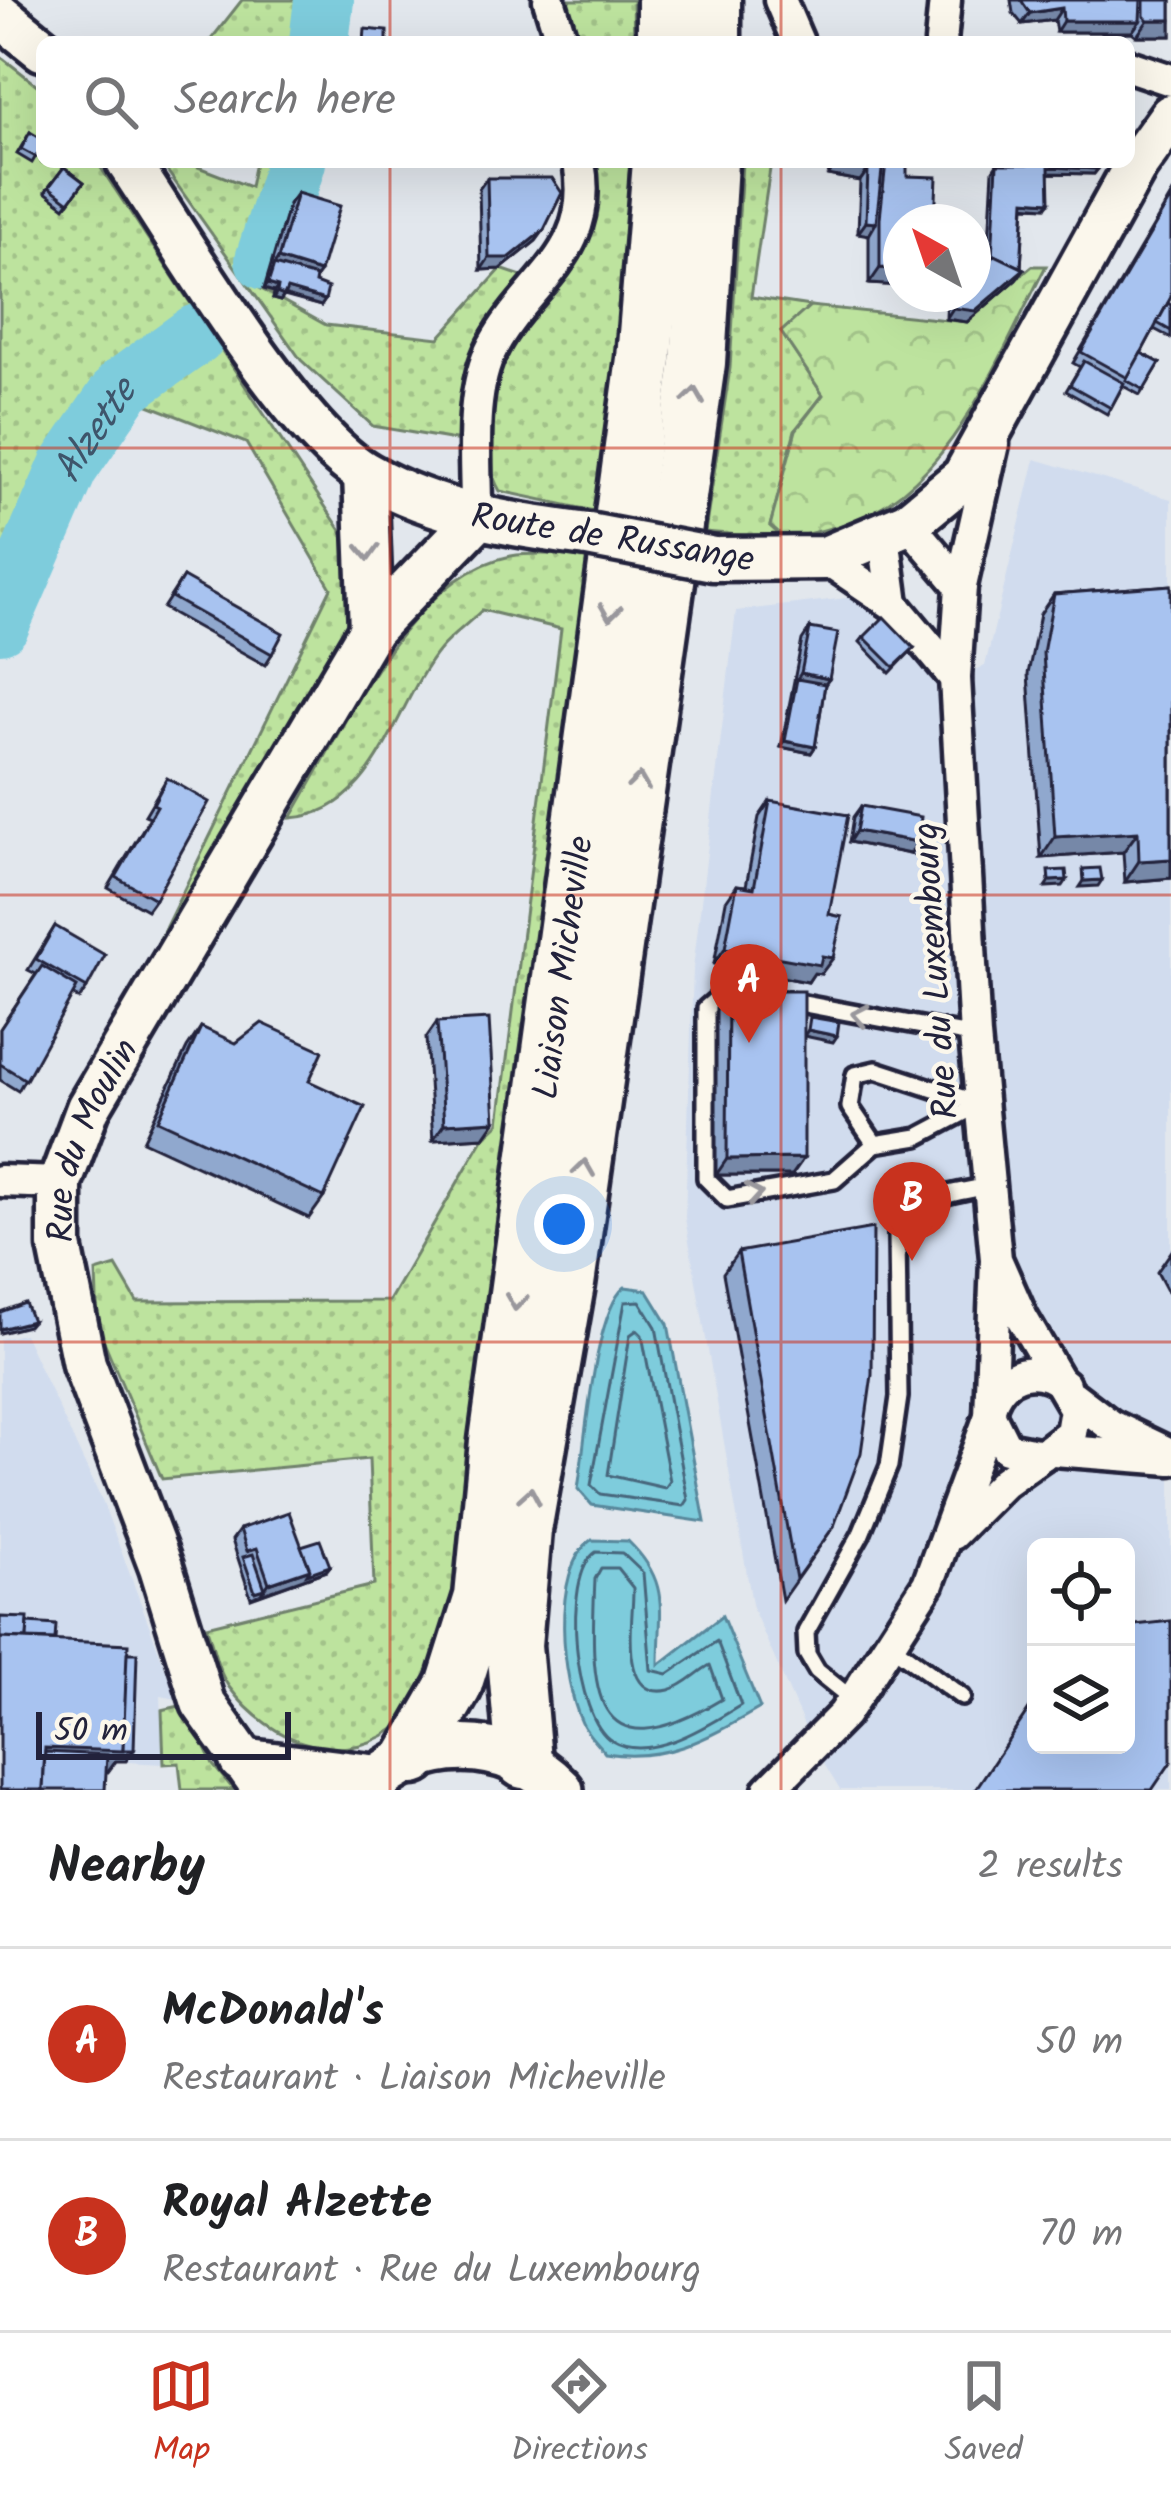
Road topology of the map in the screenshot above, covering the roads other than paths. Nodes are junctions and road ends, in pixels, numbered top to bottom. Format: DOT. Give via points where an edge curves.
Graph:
graph roads {
  1 [pos="549,0"];
  2 [pos="665,0"];
  3 [pos="713,0"];
  4 [pos="780,0"];
  5 [pos="945,0"];
  6 [pos="0,15"];
  7 [pos="560,36"];
  8 [pos="665,36"];
  9 [pos="713,36"];
  10 [pos="795,36"];
  11 [pos="941,36"];
  12 [pos="36,44"];
  13 [pos="1135,68"];
  14 [pos="1171,80"];
  15 [pos="1171,116"];
  16 [pos="1135,167"];
  17 [pos="132,168"];
  18 [pos="579,168"];
  19 [pos="660,168"];
  20 [pos="710,168"];
  21 [pos="1134,168"];
  22 [pos="998,423"];
  23 [pos="365,474"];
  24 [pos="476,520"];
  25 [pos="896,530"];
  26 [pos="825,558"];
  27 [pos="961,586"];
  28 [pos="893,604"];
  29 [pos="371,629"];
  30 [pos="955,678"];
  31 [pos="975,1036"];
  32 [pos="980,1104"];
  33 [pos="875,1144"];
  34 [pos="0,1181"];
  35 [pos="60,1184"];
  36 [pos="989,1186"];
  37 [pos="996,1259"];
  38 [pos="1068,1390"];
  39 [pos="991,1410"];
  40 [pos="1048,1453"];
  41 [pos="1171,1457"];
  42 [pos="943,1543"];
  43 [pos="890,1644"];
  44 [pos="962,1697"];
  45 [pos="853,1700"];
  46 [pos="253,1775"];
  47 [pos="386,1775"];
  48 [pos="542,1776"];
  49 [pos="775,1785"];
  50 [pos="748,1790"];
  1 -- 7 [label="street"];
  2 -- 8 [label="highway"];
  3 -- 9 [label="highway"];
  4 -- 10 [label="street"];
  5 -- 11 [label="street"];
  6 -- 12 [label="street"];
  13 -- 14 [label="street"];
  15 -- 16 [label="street, Route de Russange"];
  17 -- 23 [label="street, Route de Russange" via="268,368 318,432"];
  18 -- 24 [label="street" via="579,216 562,261 493,346 479,384"];
  19 -- 47 [label="highway, Liaison Micheville, one-way" via="644,359 482,1598 454,1686"];
  48 -- 20 [label="highway, Liaison Micheville, one-way" via="514,1645 524,1530 567,1284 698,363"];
  21 -- 22 [label="street, Route de Russange"];
  22 -- 25 [label="street, Route de Russange" via="964,477"];
  22 -- 27 [label="street, Rue du Luxembourg"];
  23 -- 24 [label="street, Route de Russange"];
  23 -- 29 [label="street, one-way"];
  24 -- 26 [label="street, Route de Russange, bridge" via="714,559"];
  24 -- 29 [label="street, Rue du Moulin"];
  25 -- 26 [label="street, Route de Russange"];
  25 -- 27 [label="street"];
  25 -- 28 [label="street"];
  26 -- 28 [label="street"];
  27 -- 30 [label="street, Rue du Luxembourg"];
  28 -- 30 [label="street"];
  29 -- 35 [label="street, Rue du Moulin" via="88,1108"];
  30 -- 31 [label="street, Rue du Luxembourg"];
  31 -- 32 [label="street, Rue du Luxembourg"];
  31 -- 33 [label="lane, one-way" via="727,990 706,1008 706,1178 727,1199 834,1180"];
  32 -- 33 [label="lane" via="918,1137"];
  32 -- 33 [label="lane" via="876,1070 854,1076 850,1107"];
  32 -- 36 [label="street, Rue du Luxembourg"];
  34 -- 35 [label="street"];
  35 -- 46 [label="street, Rue du Moulin" via="60,1246 84,1364 202,1703"];
  36 -- 37 [label="street, Rue du Luxembourg"];
  36 -- 45 [label="lane" via="928,1199 907,1213 897,1233 899,1397 890,1466 806,1632 817,1671"];
  37 -- 38 [label="street"];
  37 -- 39 [label="street"];
  38 -- 39 [label="street" via="1053,1376 1027,1371 1003,1383"];
  38 -- 40 [label="street" via="1075,1421"];
  38 -- 41 [label="street" via="1110,1425"];
  39 -- 40 [label="street" via="1006,1448"];
  39 -- 42 [label="street"];
  40 -- 41 [label="street"];
  40 -- 42 [label="street" via="1004,1482"];
  42 -- 43 [label="street"];
  43 -- 44 [label="lane"];
  43 -- 45 [label="street"];
  45 -- 49 [label="street"];
  46 -- 47 [label="street, Rue du Moulin"];
  47 -- 48 [label="main road" via="449,1748 487,1749"];
  49 -- 50 [label="street"];
}
